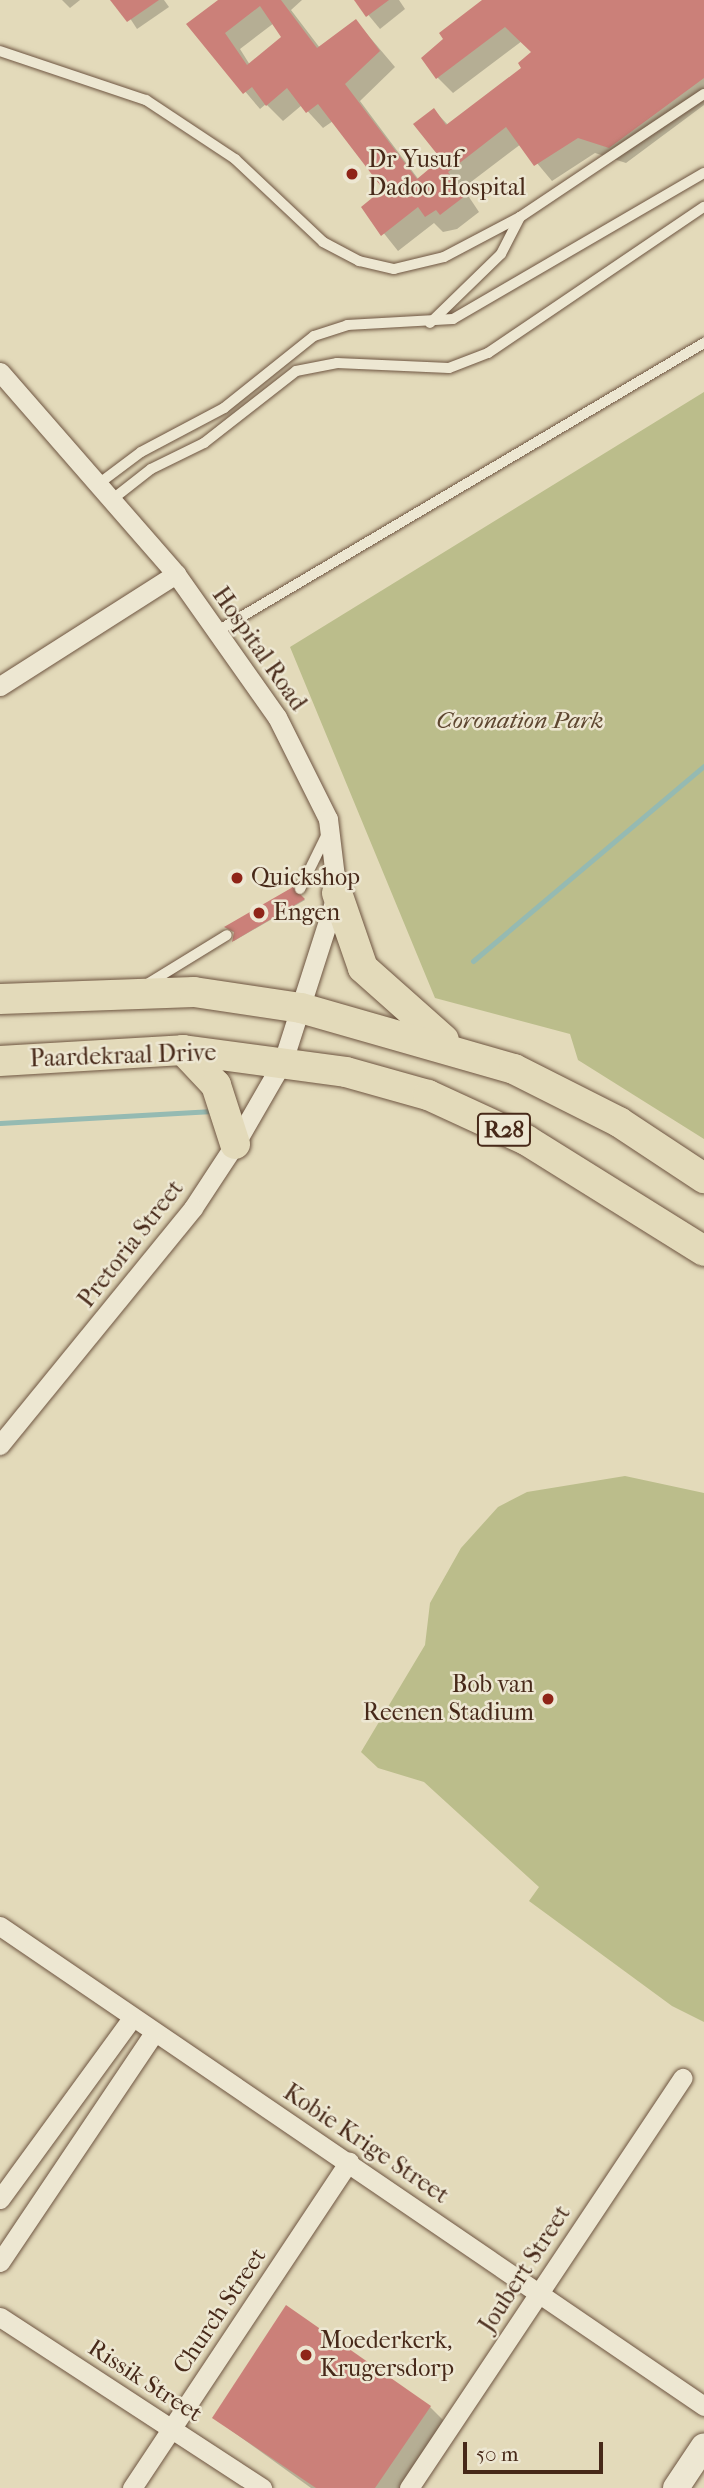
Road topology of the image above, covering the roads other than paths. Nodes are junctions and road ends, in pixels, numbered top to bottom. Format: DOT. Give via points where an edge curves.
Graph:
graph roads {
  1 [pos="0,51"];
  2 [pos="704,94"];
  3 [pos="704,173"];
  4 [pos="704,206"];
  5 [pos="520,217"];
  6 [pos="429,324"];
  7 [pos="704,343"];
  8 [pos="0,372"];
  9 [pos="101,482"];
  10 [pos="114,498"];
  11 [pos="176,574"];
  12 [pos="219,630"];
  13 [pos="0,686"];
  14 [pos="331,830"];
  15 [pos="300,889"];
  16 [pos="337,893"];
  17 [pos="227,935"];
  18 [pos="135,992"];
  19 [pos="0,999"];
  20 [pos="301,1008"];
  21 [pos="451,1046"];
  22 [pos="183,1050"];
  23 [pos="0,1061"];
  24 [pos="283,1061"];
  25 [pos="234,1144"];
  26 [pos="704,1178"];
  27 [pos="704,1251"];
  28 [pos="0,1445"];
  29 [pos="0,1926"];
  30 [pos="132,2018"];
  31 [pos="153,2033"];
  32 [pos="681,2078"];
  33 [pos="349,2161"];
  34 [pos="0,2199"];
  35 [pos="0,2262"];
  36 [pos="541,2291"];
  37 [pos="0,2317"];
  38 [pos="704,2406"];
  39 [pos="172,2427"];
  40 [pos="704,2446"];
  41 [pos="132,2488"];
  42 [pos="262,2488"];
  43 [pos="409,2488"];
  44 [pos="676,2488"];
  1 -- 5 [label="lane" via="104,81 193,126 289,214 359,261 394,269 421,265"];
  2 -- 5 [label="lane"];
  3 -- 6 [label="lane" via="484,305"];
  4 -- 10 [label="lane" via="488,353 449,368 337,363 296,371 204,443 151,469"];
  5 -- 6 [label="lane" via="501,254"];
  6 -- 9 [label="lane" via="347,325 314,336 224,408 141,452"];
  7 -- 12 [label="lane"];
  8 -- 9 [label="street, Hospital Road"];
  9 -- 10 [label="street, Hospital Road"];
  10 -- 11 [label="street, Hospital Road"];
  11 -- 12 [label="street, Hospital Road"];
  11 -- 13 [label="street"];
  12 -- 14 [label="street, Hospital Road" via="306,765"];
  14 -- 15 [label="lane" via="310,858"];
  14 -- 16 [label="street, Hospital Road"];
  16 -- 20 [label="street, Hospital Road"];
  16 -- 21 [label="main road" via="363,968"];
  17 -- 18 [label="lane"];
  18 -- 19 [label="main road, R28"];
  18 -- 20 [label="main road, R28" via="253,996"];
  20 -- 21 [label="main road, R28"];
  20 -- 24 [label="street, Hospital Road"];
  21 -- 26 [label="main road, R28" via="576,1098"];
  22 -- 23 [label="main road, Paardekraal Drive / R28"];
  22 -- 24 [label="main road, Paardekraal Drive / R28"];
  22 -- 25 [label="main road" via="216,1085"];
  24 -- 25 [label="street, Pretoria Street"];
  24 -- 27 [label="main road, Paardekraal Drive / R28" via="358,1075 471,1114 589,1177"];
  25 -- 28 [label="street, Pretoria Street" via="193,1208"];
  29 -- 30 [label="street, Kobie Krige Street"];
  30 -- 31 [label="street, Kobie Krige Street"];
  30 -- 34 [label="street"];
  31 -- 33 [label="street, Kobie Krige Street"];
  31 -- 35 [label="street"];
  32 -- 36 [label="street, Joubert Street"];
  33 -- 36 [label="street, Kobie Krige Street"];
  33 -- 39 [label="street, Church Street"];
  36 -- 38 [label="street, Kobie Krige Street"];
  36 -- 43 [label="street, Joubert Street"];
  37 -- 39 [label="street, Rissik Street"];
  39 -- 41 [label="street, Church Street"];
  39 -- 42 [label="street, Rissik Street"];
  40 -- 44 [label="main road"];
}
